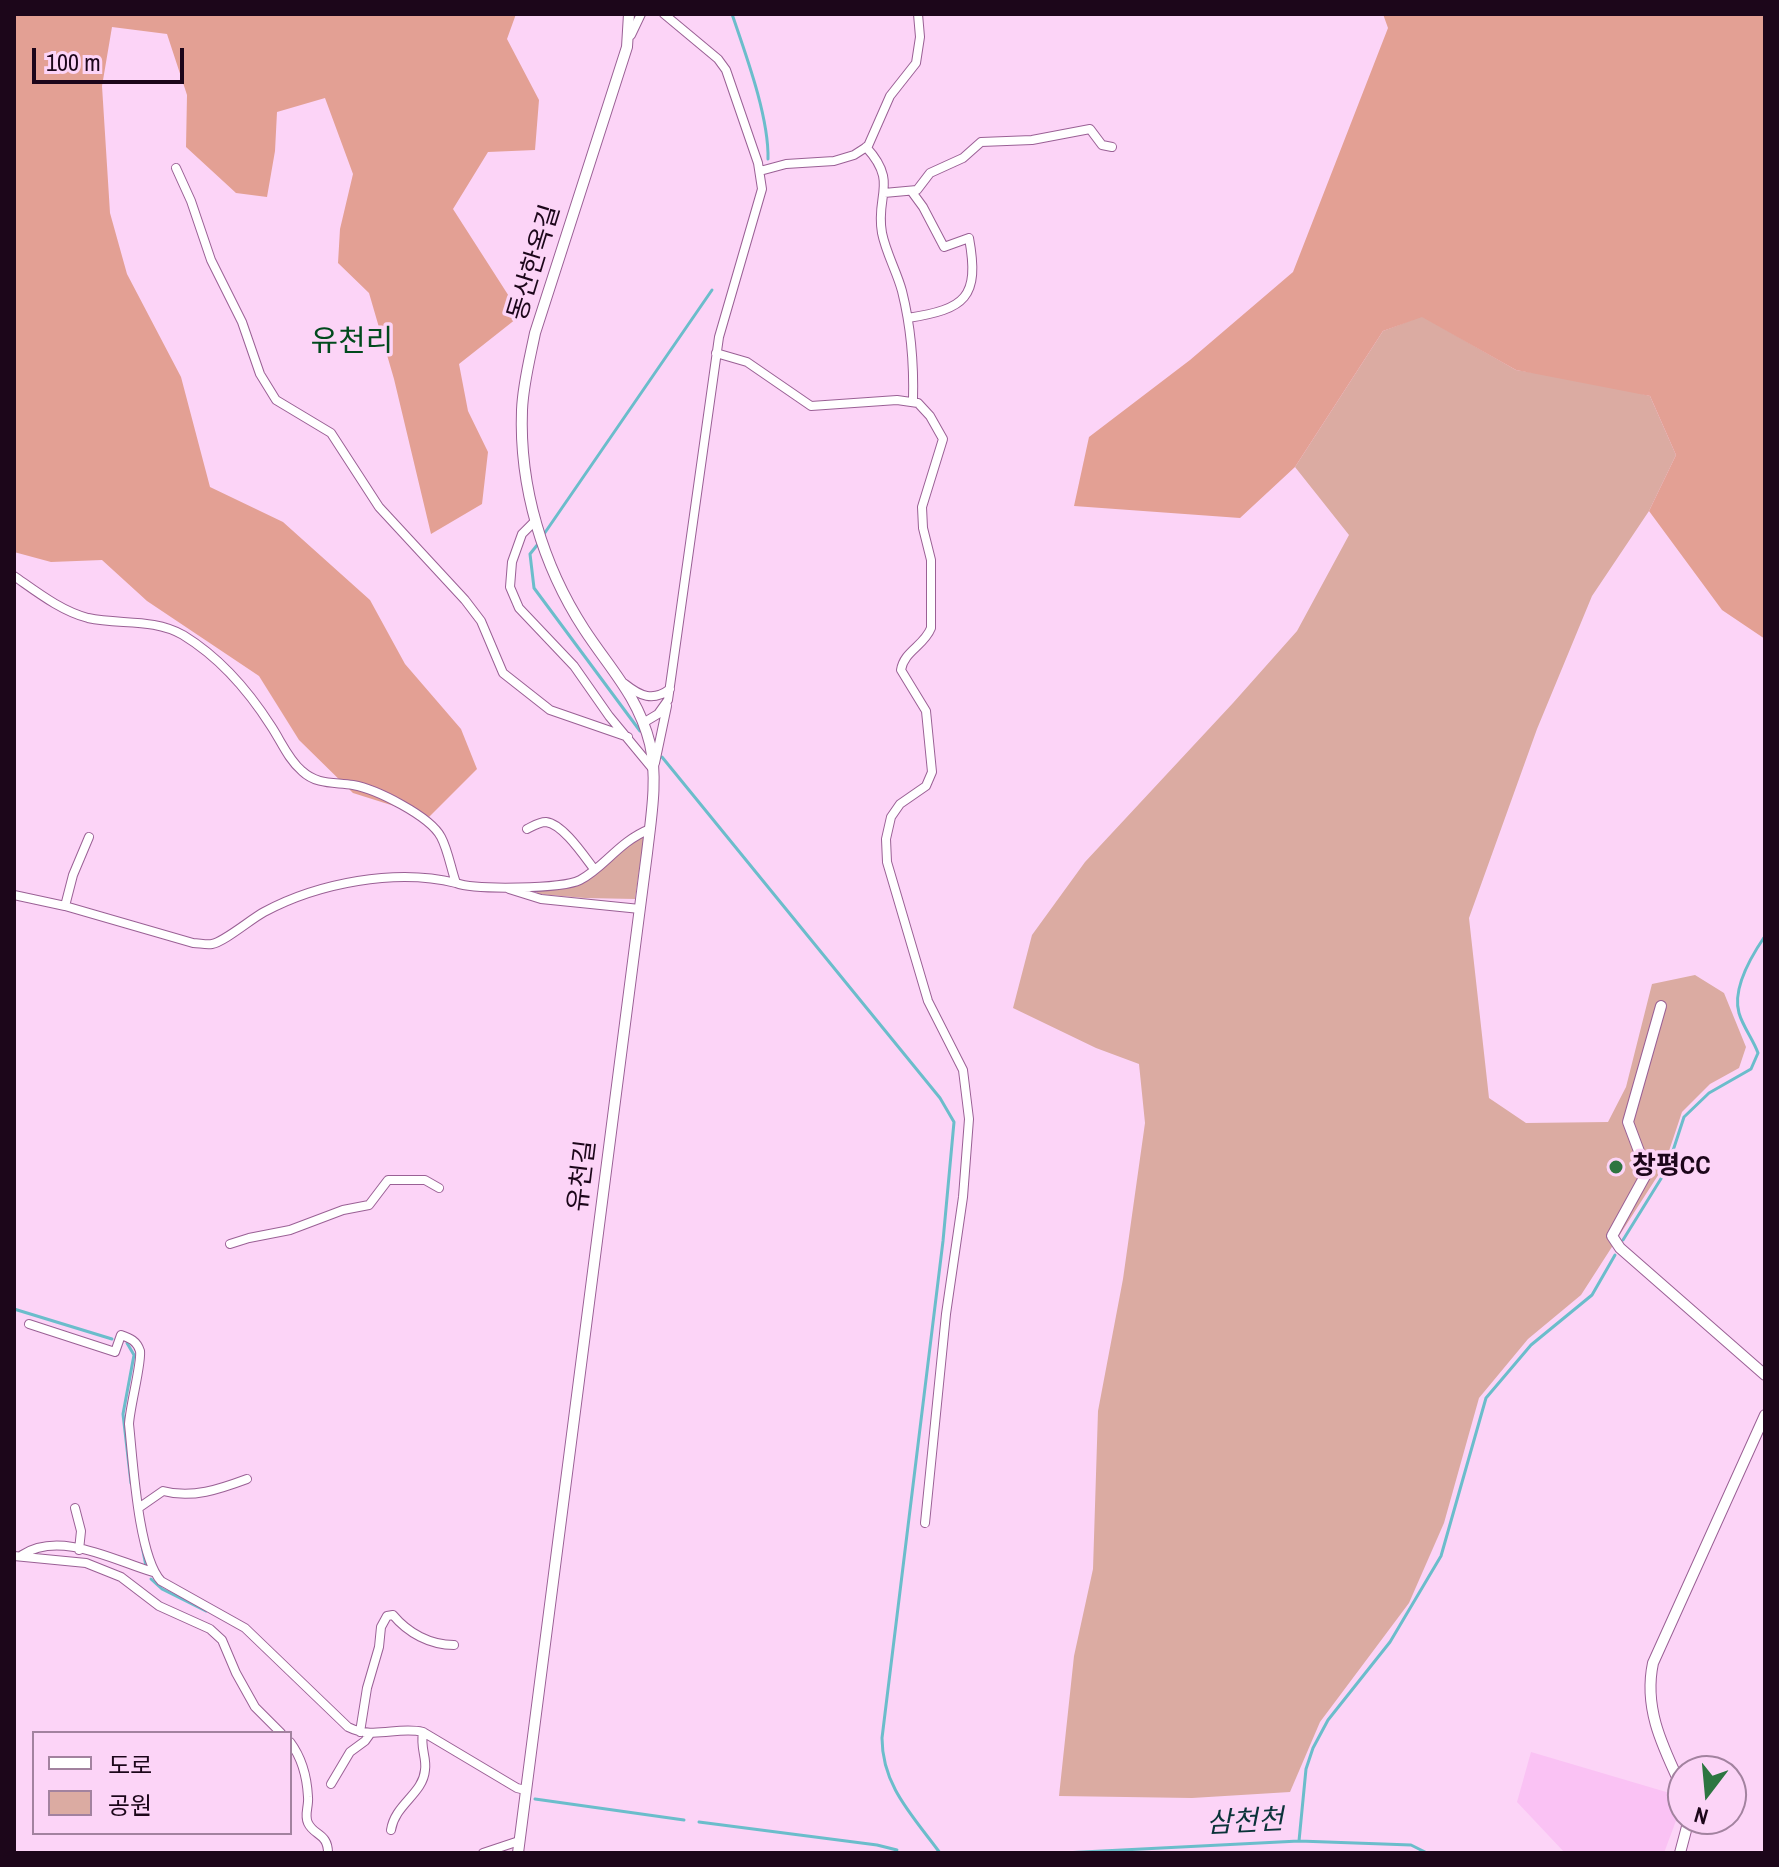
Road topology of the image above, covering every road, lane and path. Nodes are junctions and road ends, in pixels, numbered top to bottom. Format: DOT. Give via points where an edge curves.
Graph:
graph roads {
  1 [pos="629,14"];
  2 [pos="641,14"];
  3 [pos="664,14"];
  4 [pos="918,14"];
  5 [pos="627,47"];
  6 [pos="866,147"];
  7 [pos="1112,147"];
  8 [pos="176,168"];
  9 [pos="760,171"];
  10 [pos="912,192"];
  11 [pos="884,193"];
  12 [pos="908,318"];
  13 [pos="716,353"];
  14 [pos="913,401"];
  15 [pos="538,525"];
  16 [pos="14,576"];
  17 [pos="625,684"];
  18 [pos="670,689"];
  19 [pos="668,700"];
  20 [pos="643,723"];
  21 [pos="628,737"];
  22 [pos="652,770"];
  23 [pos="527,829"];
  24 [pos="650,829"];
  25 [pos="89,837"];
  26 [pos="594,869"];
  27 [pos="456,883"];
  28 [pos="501,887"];
  29 [pos="14,895"];
  30 [pos="65,906"];
  31 [pos="640,909"];
  32 [pos="1661,1006"];
  33 [pos="439,1188"];
  34 [pos="230,1244"];
  35 [pos="29,1324"];
  36 [pos="1765,1375"];
  37 [pos="1765,1415"];
  38 [pos="247,1479"];
  39 [pos="140,1507"];
  40 [pos="75,1508"];
  41 [pos="925,1523"];
  42 [pos="79,1550"];
  43 [pos="18,1556"];
  44 [pos="153,1572"];
  45 [pos="454,1645"];
  46 [pos="279,1731"];
  47 [pos="423,1732"];
  48 [pos="365,1733"];
  49 [pos="292,1745"];
  50 [pos="1668,1755"];
  51 [pos="331,1784"];
  52 [pos="525,1790"];
  53 [pos="391,1830"];
  54 [pos="519,1841"];
  55 [pos="328,1853"];
  56 [pos="483,1853"];
  57 [pos="518,1853"];
  1 -- 5 [label="street, 동산한옥길"];
  2 -- 5 [label="street"];
  3 -- 9 [label="street" via="726,70"];
  4 -- 6 [label="street" via="916,63 890,96"];
  5 -- 15 [label="street, 동산한옥길" via="544,304 526,377 523,435"];
  6 -- 9 [label="street" via="834,161"];
  6 -- 11 [label="street" via="883,169"];
  7 -- 10 [label="street" via="1102,145 1090,129 1032,140 981,142 963,158 930,173"];
  8 -- 21 [label="street" via="260,374 276,400 331,433 379,507 481,621 503,673 550,710"];
  9 -- 13 [label="street" via="762,189"];
  10 -- 11 [label="street"];
  10 -- 12 [label="street" via="944,247 969,238 974,273 957,306"];
  11 -- 12 [label="street" via="883,237"];
  12 -- 14 [label="street"];
  13 -- 14 [label="street" via="759,368 811,406"];
  13 -- 18 [label="street"];
  14 -- 41 [label="street" via="924,408 943,439 922,507 931,560 931,628 901,670 926,711 932,772 926,786 896,809 886,851 925,993 963,1070 969,1119"];
  15 -- 17 [label="street, 유천길" via="569,605"];
  15 -- 21 [label="street" via="522,534 510,587 519,608 574,666"];
  16 -- 27 [label="street" via="87,618 151,623 183,635 240,683 308,776 381,795 434,828"];
  17 -- 18 [label="street" via="649,697"];
  17 -- 20 [label="street, 유천길"];
  18 -- 19 [label="street"];
  19 -- 20 [label="street"];
  19 -- 22 [label="street"];
  20 -- 22 [label="street, 유천길"];
  21 -- 22 [label="street"];
  22 -- 24 [label="street, 유천길"];
  23 -- 26 [label="street" via="551,824 570,838"];
  24 -- 26 [label="street" via="630,838"];
  24 -- 31 [label="street, 유천길"];
  25 -- 30 [label="street"];
  26 -- 28 [label="street" via="567,884"];
  27 -- 28 [label="street"];
  27 -- 30 [label="street" via="398,878 319,891 264,912 215,944 193,943"];
  28 -- 31 [label="street" via="541,899"];
  29 -- 30 [label="street"];
  31 -- 52 [label="street, 유천길"];
  32 -- 36 [label="street" via="1628,1122 1645,1176 1612,1236"];
  33 -- 34 [label="street" via="425,1180 388,1180 369,1205"];
  35 -- 39 [label="street" via="115,1352 121,1335 136,1343 140,1357 129,1424"];
  37 -- 50 [label="street" via="1653,1663 1653,1720"];
  38 -- 39 [label="street" via="203,1493 163,1491"];
  39 -- 44 [label="street"];
  40 -- 42 [label="street"];
  42 -- 43 [label="street" via="40,1547"];
  42 -- 44 [label="street"];
  43 -- 46 [label="street" via="72,1560 121,1577 159,1606 210,1629 222,1640 255,1707"];
  44 -- 48 [label="street" via="168,1586 245,1628 330,1713"];
  45 -- 48 [label="street" via="430,1642 387,1616 367,1688"];
  47 -- 48 [label="street"];
  47 -- 52 [label="street"];
  47 -- 53 [label="street" via="425,1770 417,1790 393,1816"];
  48 -- 51 [label="street"];
  49 -- 55 [label="street" via="301,1759 306,1818 328,1845"];
  52 -- 54 [label="street, 유천길"];
  54 -- 56 [label="street"];
  54 -- 57 [label="street, 유천길"];
}
